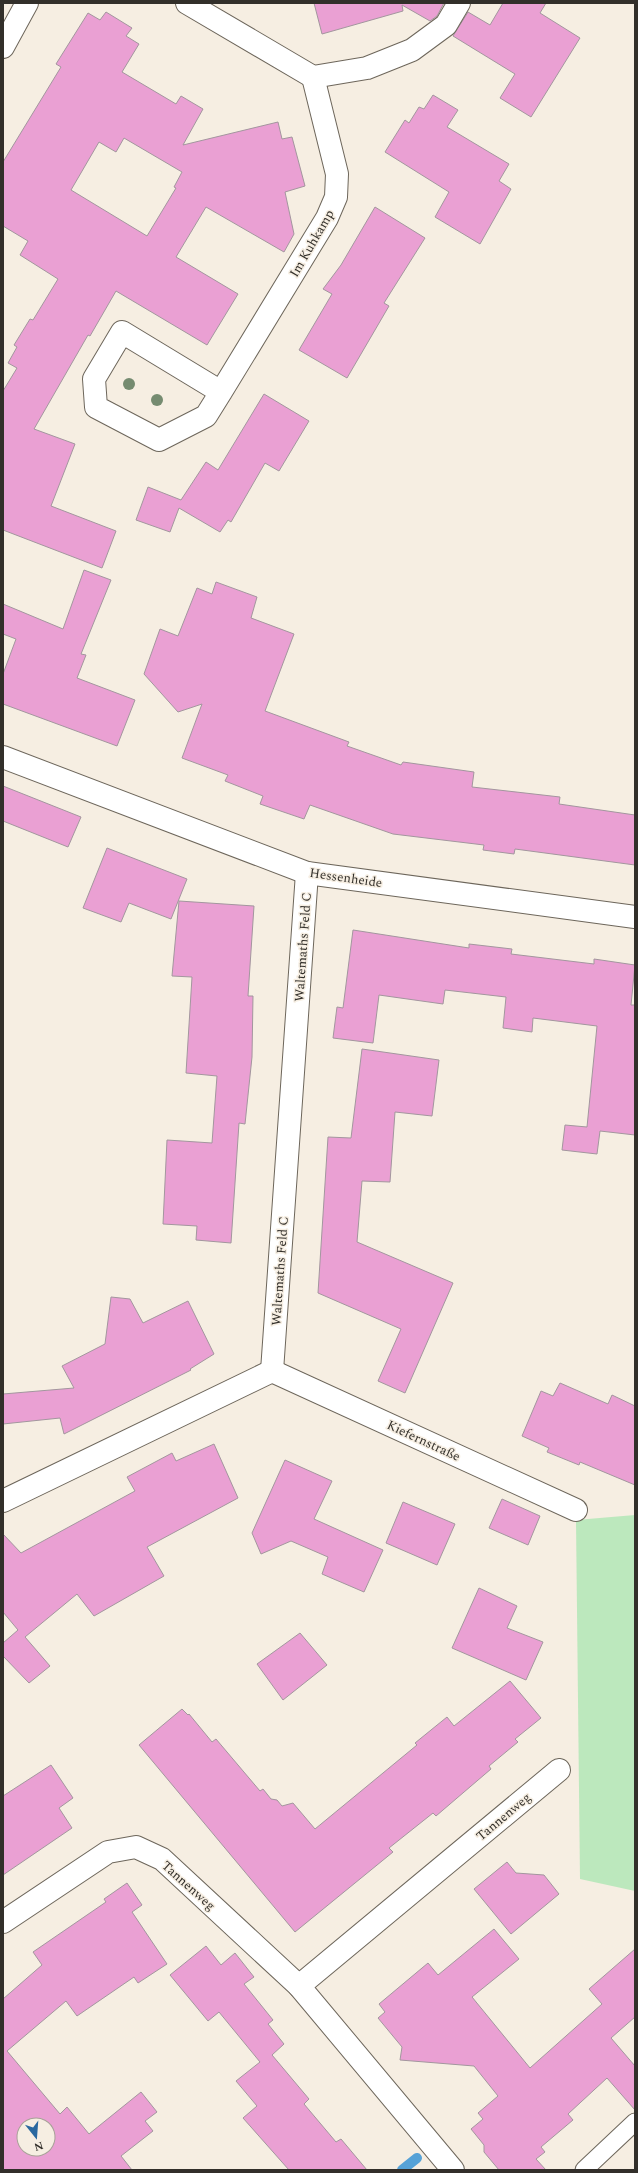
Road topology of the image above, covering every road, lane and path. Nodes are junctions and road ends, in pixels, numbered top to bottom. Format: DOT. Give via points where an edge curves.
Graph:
graph roads {
  1 [pos="28,3"];
  2 [pos="187,3"];
  3 [pos="459,3"];
  4 [pos="3,47"];
  5 [pos="313,77"];
  6 [pos="220,392"];
  7 [pos="3,757"];
  8 [pos="307,873"];
  9 [pos="635,917"];
  10 [pos="272,1371"];
  11 [pos="3,1501"];
  12 [pos="576,1510"];
  13 [pos="559,1770"];
  14 [pos="3,1922"];
  15 [pos="298,1986"];
  16 [pos="635,2122"];
  17 [pos="453,2170"];
  18 [pos="584,2170"];
  1 -- 4 [label="street"];
  2 -- 5 [label="street"];
  3 -- 5 [label="street" via="446,25 412,50 367,68"];
  5 -- 6 [label="street, Im Kuhkamp" via="337,174 336,197 327,218"];
  6 -- 6 [label="street, Im Kuhkamp" via="122,332 94,379 96,407 159,440 206,416"];
  7 -- 8 [label="street, Hessenheide"];
  8 -- 9 [label="street, Hessenheide"];
  8 -- 10 [label="street, Waltemaths Feld C"];
  10 -- 11 [label="street"];
  10 -- 12 [label="street, Kiefernstraße"];
  13 -- 15 [label="street, Tannenweg"];
  14 -- 15 [label="street, Tannenweg" via="108,1852 136,1847 162,1859"];
  15 -- 17 [label="street, Tannenweg"];
  16 -- 18 [label="lane"];
}
